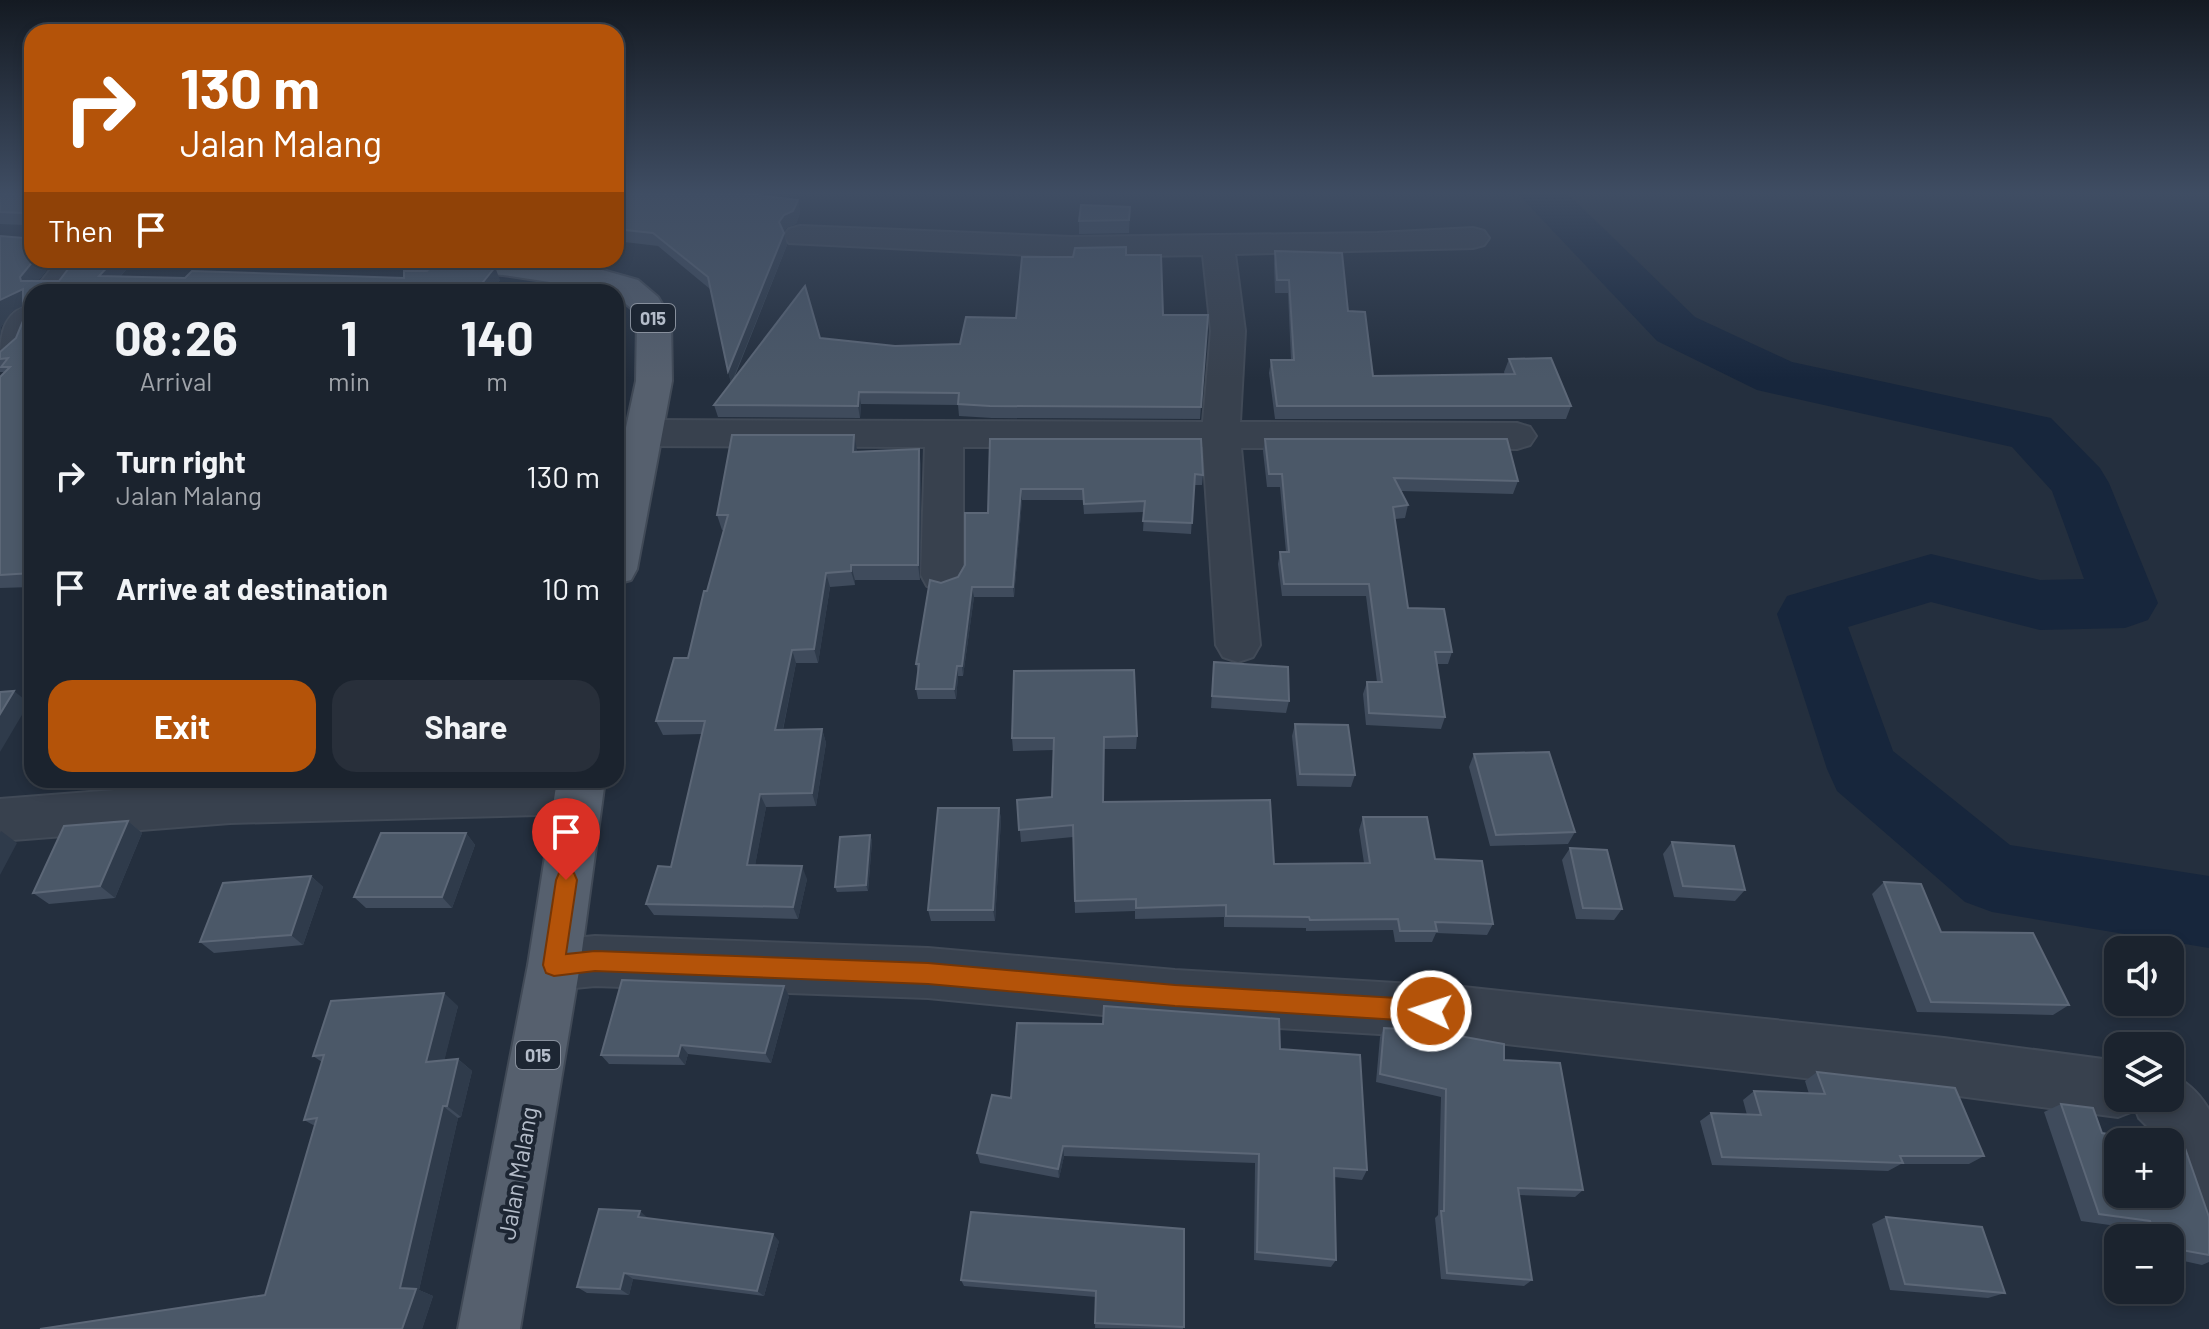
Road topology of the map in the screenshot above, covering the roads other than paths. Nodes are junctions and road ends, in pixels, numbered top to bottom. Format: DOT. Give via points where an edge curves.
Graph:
graph roads {
  1 [pos="1219,255"];
  2 [pos="69,268"];
  3 [pos="535,268"];
  4 [pos="56,284"];
  5 [pos="616,284"];
  6 [pos="624,286"];
  7 [pos="24,324"];
  8 [pos="0,355"];
  9 [pos="643,433"];
  10 [pos="1221,433"];
  11 [pos="944,435"];
  12 [pos="1517,436"];
  13 [pos="624,529"];
  14 [pos="942,575"];
  15 [pos="1238,645"];
  16 [pos="557,788"];
  17 [pos="580,788"];
  18 [pos="0,820"];
  19 [pos="554,965"];
  20 [pos="2104,1087"];
  21 [pos="2177,1112"];
  22 [pos="2209,1187"];
  23 [pos="489,1329"];
  1 -- 10 [label="street" via="1228,331"];
  2 -- 4 [label="street"];
  3 -- 5 [label="main road, 015"];
  6 -- 9 [label="main road, 015" via="646,304 654,319 654,381"];
  7 -- 8 [label="street"];
  9 -- 11 [label="street"];
  9 -- 13 [label="main road, 015"];
  10 -- 11 [label="street"];
  10 -- 12 [label="street"];
  10 -- 15 [label="street"];
  11 -- 14 [label="street"];
  16 -- 18 [label="street" via="230,802"];
  17 -- 19 [label="main road, Jalan Malang / 015"];
  19 -- 20 [label="street" via="595,961 928,973 1175,996 1463,1013"];
  19 -- 23 [label="main road, Jalan Malang / 015"];
  21 -- 22 [label="street"];
}
